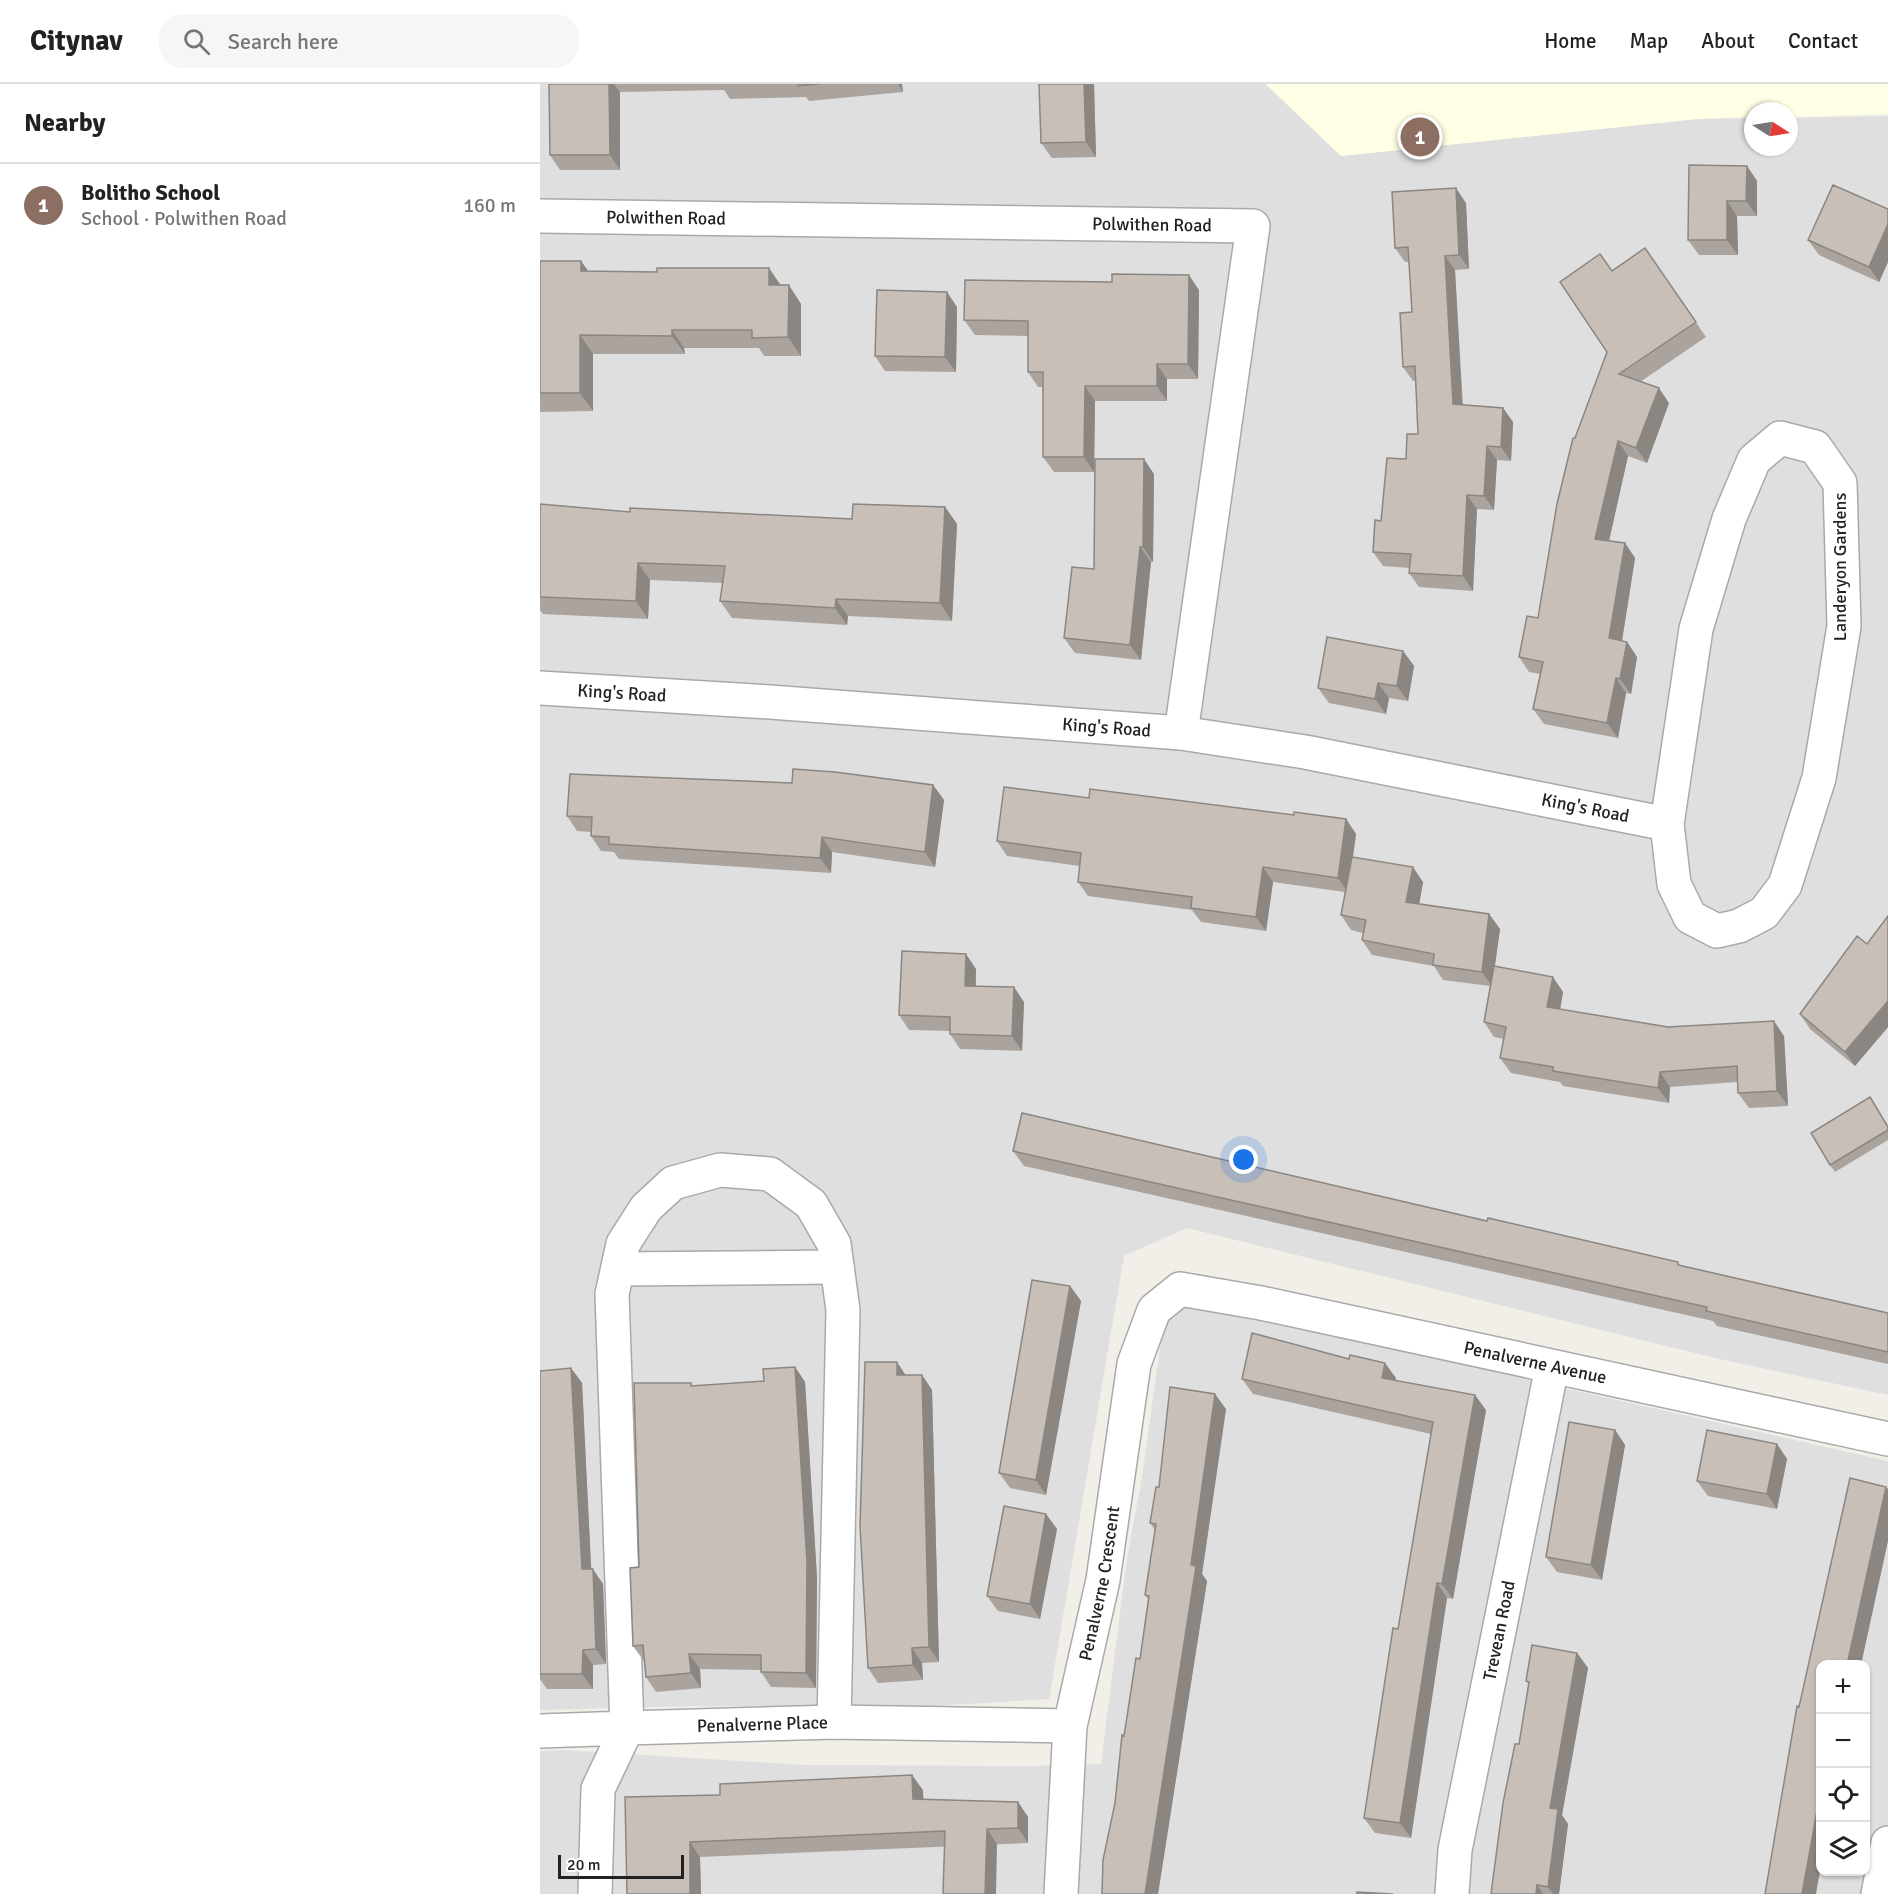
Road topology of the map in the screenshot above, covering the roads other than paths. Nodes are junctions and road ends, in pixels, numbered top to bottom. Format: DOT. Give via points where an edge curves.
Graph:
graph roads {
  1 [pos="540,216"];
  2 [pos="540,688"];
  3 [pos="1181,733"];
  4 [pos="1667,824"];
  5 [pos="837,1268"];
  6 [pos="618,1269"];
  7 [pos="1180,1289"];
  8 [pos="1552,1367"];
  9 [pos="1888,1439"];
  10 [pos="834,1722"];
  11 [pos="1070,1726"];
  12 [pos="627,1728"];
  13 [pos="540,1731"];
  14 [pos="1888,1843"];
  15 [pos="595,1894"];
  16 [pos="1061,1894"];
  17 [pos="1452,1894"];
  18 [pos="1878,1894"];
  1 -- 3 [label="street, Polwithen Road" via="1253,226"];
  2 -- 3 [label="street, King's Road"];
  3 -- 4 [label="street, King's Road" via="1305,752"];
  4 -- 4 [label="street, Landeryon Gardens" via="1674,884 1690,917 1718,931 1738,926 1764,913 1785,885 1819,778 1844,626 1840,483 1815,447 1780,438 1755,460 1729,519 1696,629"];
  5 -- 6 [label="street"];
  5 -- 6 [label="street" via="834,1244 811,1204 770,1174 720,1170 673,1184 646,1208 623,1244"];
  5 -- 10 [label="street" via="843,1310"];
  6 -- 12 [label="street" via="612,1294"];
  7 -- 8 [label="street, Penalverne Avenue"];
  7 -- 11 [label="street, Penalverne Crescent" via="1154,1310 1134,1364 1104,1580"];
  8 -- 9 [label="street, Penalverne Avenue"];
  8 -- 17 [label="street, Trevean Road" via="1455,1850"];
  10 -- 11 [label="street, Penalverne Place"];
  10 -- 12 [label="street, Penalverne Place"];
  11 -- 16 [label="street, Penalverne Crescent"];
  12 -- 13 [label="street, Penalverne Place"];
  12 -- 15 [label="street" via="598,1789"];
  14 -- 18 [label="street"];
}
